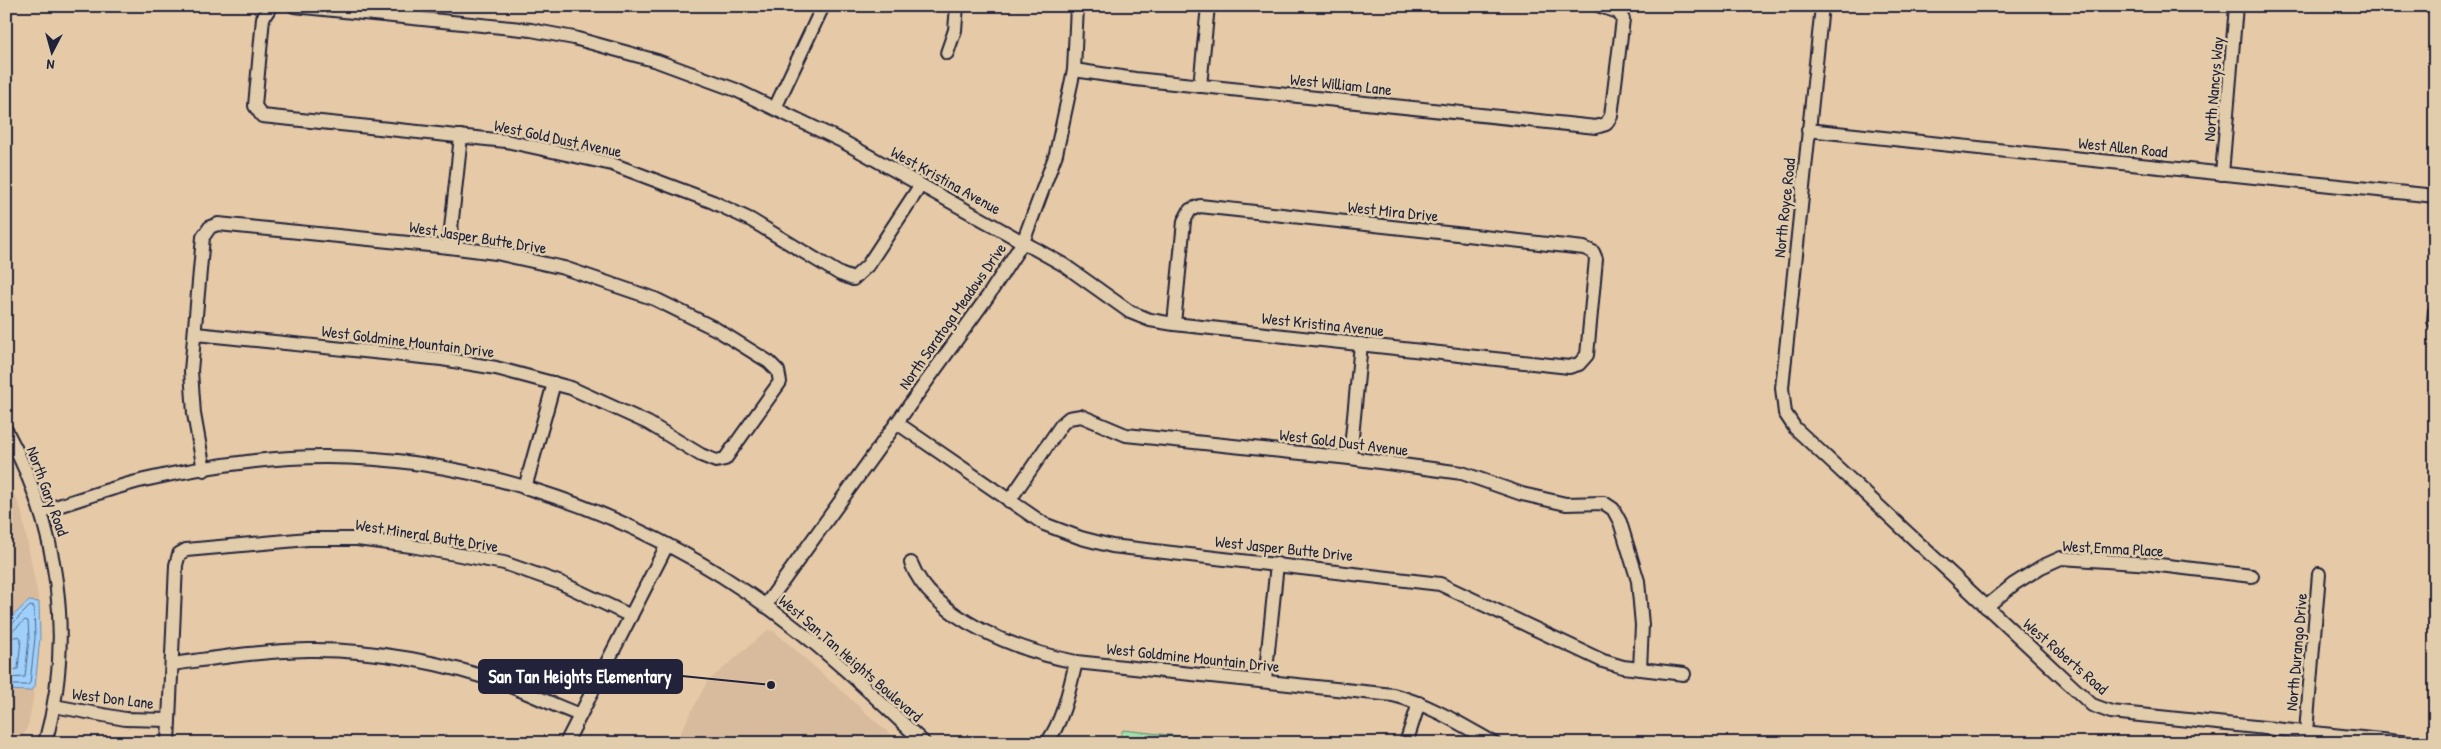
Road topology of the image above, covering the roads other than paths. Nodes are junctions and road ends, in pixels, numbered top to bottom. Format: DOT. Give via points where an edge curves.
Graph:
graph roads {
  1 [pos="270,6"];
  2 [pos="294,6"];
  3 [pos="824,6"];
  4 [pos="957,6"];
  5 [pos="1077,6"];
  6 [pos="1208,6"];
  7 [pos="1600,6"];
  8 [pos="1822,6"];
  9 [pos="2236,6"];
  10 [pos="947,52"];
  11 [pos="1074,70"];
  12 [pos="1200,86"];
  13 [pos="775,108"];
  14 [pos="1808,130"];
  15 [pos="461,136"];
  16 [pos="2222,174"];
  17 [pos="920,186"];
  18 [pos="2435,196"];
  19 [pos="1023,242"];
  20 [pos="449,247"];
  21 [pos="1174,324"];
  22 [pos="196,334"];
  23 [pos="1360,344"];
  24 [pos="1579,364"];
  25 [pos="554,383"];
  26 [pos="1785,413"];
  27 [pos="897,423"];
  28 [pos="6,430"];
  29 [pos="1350,458"];
  30 [pos="716,461"];
  31 [pos="204,470"];
  32 [pos="525,488"];
  33 [pos="1008,501"];
  34 [pos="42,511"];
  35 [pos="667,545"];
  36 [pos="911,563"];
  37 [pos="1277,564"];
  38 [pos="2319,574"];
  39 [pos="2252,576"];
  40 [pos="765,606"];
  41 [pos="1986,607"];
  42 [pos="631,616"];
  43 [pos="1076,662"];
  44 [pos="172,664"];
  45 [pos="1640,669"];
  46 [pos="1684,674"];
  47 [pos="1265,680"];
  48 [pos="1419,704"];
  49 [pos="54,706"];
  50 [pos="580,715"];
  51 [pos="169,720"];
  52 [pos="2306,732"];
  53 [pos="2333,739"];
  54 [pos="45,743"];
  55 [pos="168,743"];
  56 [pos="566,743"];
  57 [pos="924,743"];
  58 [pos="1047,743"];
  59 [pos="1406,743"];
  60 [pos="1494,743"];
  61 [pos="2410,743"];
  1 -- 15 [label="street, West Gold Dust Avenue" via="263,18 256,106 262,116"];
  2 -- 13 [label="street, West Kristina Avenue" via="557,35 657,61"];
  3 -- 13 [label="street"];
  4 -- 10 [label="street" via="955,30"];
  5 -- 11 [label="street, North Saratoga Meadows Drive"];
  6 -- 12 [label="street"];
  7 -- 12 [label="street, West William Lane" via="1618,12 1623,19 1611,116 1606,124 1596,127"];
  8 -- 14 [label="street, North Royce Road"];
  9 -- 16 [label="street, North Nancys Way"];
  11 -- 12 [label="street, West William Lane"];
  11 -- 19 [label="street, North Saratoga Meadows Drive" via="1056,154"];
  13 -- 17 [label="street, West Kristina Avenue" via="842,141"];
  14 -- 16 [label="street, West Allen Road"];
  14 -- 26 [label="street, North Royce Road" via="1782,388"];
  15 -- 17 [label="street, West Gold Dust Avenue" via="544,148 612,164 713,202 853,279 868,265"];
  15 -- 20 [label="street"];
  16 -- 18 [label="street, West Allen Road"];
  17 -- 19 [label="street, West Kristina Avenue"];
  19 -- 21 [label="street, West Kristina Avenue" via="1064,265 1130,312"];
  19 -- 27 [label="street, North Saratoga Meadows Drive"];
  20 -- 22 [label="street, West Jasper Butte Drive" via="218,224 210,227 203,237"];
  20 -- 30 [label="street, West Jasper Butte Drive" via="538,262 623,287 655,299 716,330 769,362 778,371 780,382 725,459"];
  21 -- 23 [label="street, West Kristina Avenue"];
  21 -- 24 [label="street, West Mira Drive" via="1184,221 1190,210 1200,206 1584,248 1593,252 1596,259 1587,355"];
  22 -- 25 [label="street, West Goldmine Mountain Drive" via="442,359 496,368"];
  22 -- 31 [label="street" via="192,392"];
  23 -- 24 [label="street, West Kristina Avenue" via="1569,367"];
  23 -- 29 [label="street"];
  25 -- 30 [label="street, West Goldmine Mountain Drive" via="623,411"];
  25 -- 32 [label="street"];
  26 -- 41 [label="street, West Roberts Road" via="1795,428"];
  27 -- 33 [label="street, West Jasper Butte Drive"];
  27 -- 40 [label="street, North Saratoga Meadows Drive"];
  28 -- 34 [label="street, North Gary Road"];
  29 -- 33 [label="street, West Gold Dust Avenue" via="1126,435 1081,416 1069,418 1062,424"];
  29 -- 45 [label="street, West Gold Dust Avenue" via="1462,473 1522,494 1566,504 1604,503 1613,509 1638,581 1642,625"];
  31 -- 32 [label="street, West San Tan Heights Boulevard" via="255,461 386,460"];
  31 -- 34 [label="street, West San Tan Heights Boulevard" via="144,480"];
  32 -- 35 [label="street, West San Tan Heights Boulevard" via="624,523"];
  33 -- 37 [label="street, West Jasper Butte Drive" via="1044,524 1112,546"];
  34 -- 49 [label="street, North Gary Road" via="51,546 60,614"];
  35 -- 40 [label="street, West San Tan Heights Boulevard"];
  35 -- 42 [label="street"];
  36 -- 43 [label="street, West Goldmine Mountain Drive" via="927,591 961,618 1027,649"];
  37 -- 45 [label="street, West Jasper Butte Drive" via="1440,584 1594,657"];
  37 -- 47 [label="street"];
  38 -- 52 [label="street, North Durango Drive"];
  39 -- 41 [label="street, West Emma Place" via="2061,558 2021,580"];
  40 -- 57 [label="street, West San Tan Heights Boulevard" via="824,652"];
  41 -- 52 [label="street, West Roberts Road" via="2092,705 2105,710"];
  42 -- 44 [label="street, West Mineral Butte Drive" via="561,583 504,563 411,546 357,539 308,539 186,550 179,554 176,564"];
  42 -- 50 [label="street"];
  43 -- 47 [label="street, West Goldmine Mountain Drive"];
  43 -- 58 [label="street" via="1066,706"];
  44 -- 50 [label="street" via="265,652 310,650 389,656 509,685"];
  44 -- 51 [label="street"];
  45 -- 46 [label="street, West Jasper Butte Drive"];
  47 -- 48 [label="street, West Goldmine Mountain Drive" via="1393,695"];
  48 -- 59 [label="street"];
  48 -- 60 [label="street, West Goldmine Mountain Drive"];
  49 -- 51 [label="street, West Don Lane" via="125,719"];
  49 -- 54 [label="street, North Gary Road"];
  50 -- 56 [label="street"];
  51 -- 55 [label="street"];
  52 -- 53 [label="street, West Roberts Road"];
  53 -- 61 [label="street, West Roberts Road"];
}
